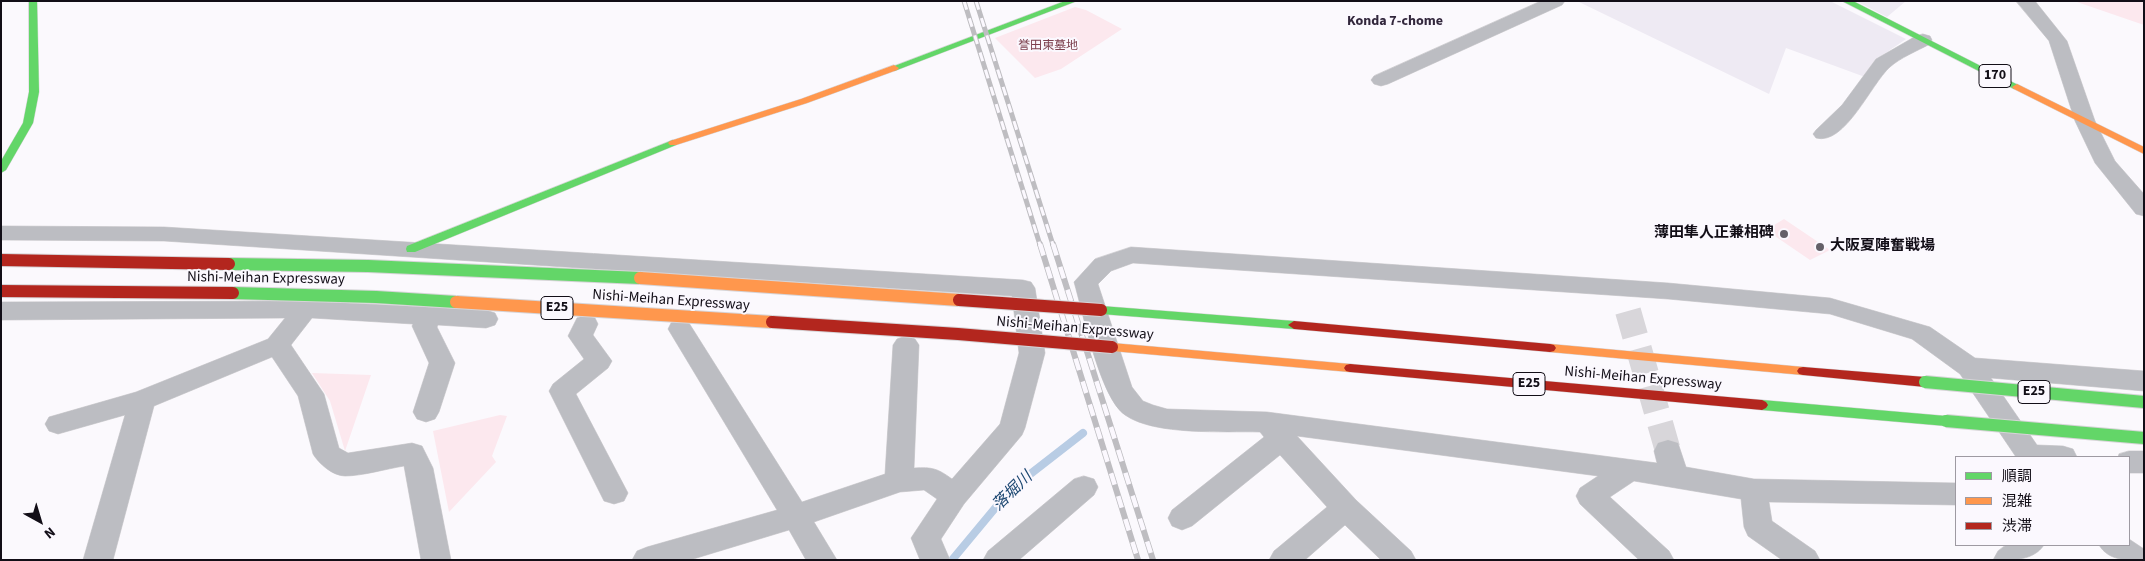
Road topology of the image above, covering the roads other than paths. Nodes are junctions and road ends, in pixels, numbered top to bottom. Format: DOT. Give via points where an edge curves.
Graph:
graph roads {
  1 [pos="33,1"];
  2 [pos="1073,1"];
  3 [pos="1556,1"];
  4 [pos="1846,1"];
  5 [pos="2025,1"];
  6 [pos="1923,40"];
  7 [pos="1382,80"];
  8 [pos="2085,121"];
  9 [pos="1823,134"];
  10 [pos="2144,151"];
  11 [pos="1,170"];
  12 [pos="2144,209"];
  13 [pos="1,233"];
  14 [pos="410,249"];
  15 [pos="1,260"];
  16 [pos="1,291"];
  17 [pos="306,309"];
  18 [pos="1,311"];
  19 [pos="431,316"];
  20 [pos="586,324"];
  21 [pos="680,330"];
  22 [pos="277,345"];
  23 [pos="906,345"];
  24 [pos="1032,353"];
  25 [pos="1969,368"];
  26 [pos="2144,381"];
  27 [pos="143,400"];
  28 [pos="2144,402"];
  29 [pos="426,412"];
  30 [pos="58,424"];
  31 [pos="1274,430"];
  32 [pos="2144,438"];
  33 [pos="2031,456"];
  34 [pos="2130,462"];
  35 [pos="2144,462"];
  36 [pos="1630,469"];
  37 [pos="898,480"];
  38 [pos="1084,487"];
  39 [pos="1754,490"];
  40 [pos="614,493"];
  41 [pos="1955,494"];
  42 [pos="954,496"];
  43 [pos="1346,508"];
  44 [pos="794,516"];
  45 [pos="1182,518"];
  46 [pos="2028,546"];
  47 [pos="2115,546"];
  48 [pos="98,560"];
  49 [pos="436,560"];
  50 [pos="647,560"];
  51 [pos="822,560"];
  52 [pos="935,560"];
  53 [pos="998,560"];
  54 [pos="1284,560"];
  55 [pos="1401,560"];
  56 [pos="1659,560"];
  57 [pos="1805,560"];
  58 [pos="2008,560"];
  59 [pos="2136,560"];
  1 -- 11 [label="main road" via="34,92 28,123"];
  2 -- 14 [label="main road" via="804,101 679,141"];
  3 -- 7 [label="street"];
  4 -- 6 [label="main road, 170"];
  5 -- 8 [label="street" via="2058,41"];
  6 -- 8 [label="main road, 170"];
  6 -- 9 [label="street" via="1884,62 1849,109"];
  8 -- 10 [label="main road, 170"];
  8 -- 12 [label="street" via="2106,163"];
  13 -- 14 [label="street" via="164,234"];
  14 -- 17 [label="street"];
  14 -- 24 [label="street" via="1023,288"];
  15 -- 28 [label="main road, Nishi-Meihan Expressway / E25, bridge" via="368,266 652,279 1249,321"];
  16 -- 32 [label="main road, Nishi-Meihan Expressway / E25, bridge" via="376,297 958,334"];
  17 -- 18 [label="street"];
  17 -- 19 [label="street"];
  17 -- 22 [label="street"];
  19 -- 20 [label="street"];
  19 -- 29 [label="street" via="424,326 442,363"];
  20 -- 21 [label="street"];
  20 -- 40 [label="street" via="580,336 598,361 562,391"];
  21 -- 23 [label="street"];
  21 -- 44 [label="street"];
  22 -- 27 [label="street"];
  22 -- 49 [label="street" via="310,394 327,454 344,465 412,454 419,468"];
  23 -- 24 [label="street"];
  23 -- 37 [label="street"];
  24 -- 42 [label="street" via="1012,428"];
  25 -- 26 [label="street"];
  25 -- 31 [label="street" via="1922,333 1830,306 1668,291 1624,300 1130,255 1103,265 1086,282 1120,391 1134,408 1167,419"];
  25 -- 33 [label="street"];
  27 -- 30 [label="street"];
  27 -- 48 [label="street"];
  31 -- 36 [label="street"];
  31 -- 43 [label="street"];
  31 -- 45 [label="street"];
  34 -- 35 [label="street"];
  36 -- 39 [label="street" via="1672,463"];
  36 -- 56 [label="street" via="1590,496"];
  37 -- 42 [label="street" via="929,478"];
  37 -- 44 [label="street"];
  38 -- 53 [label="street"];
  39 -- 41 [label="street"];
  39 -- 57 [label="street" via="1758,527"];
  42 -- 52 [label="street" via="926,538"];
  43 -- 54 [label="street"];
  43 -- 55 [label="street"];
  44 -- 50 [label="street"];
  44 -- 51 [label="street"];
  46 -- 58 [label="street"];
  47 -- 59 [label="street"];
}
